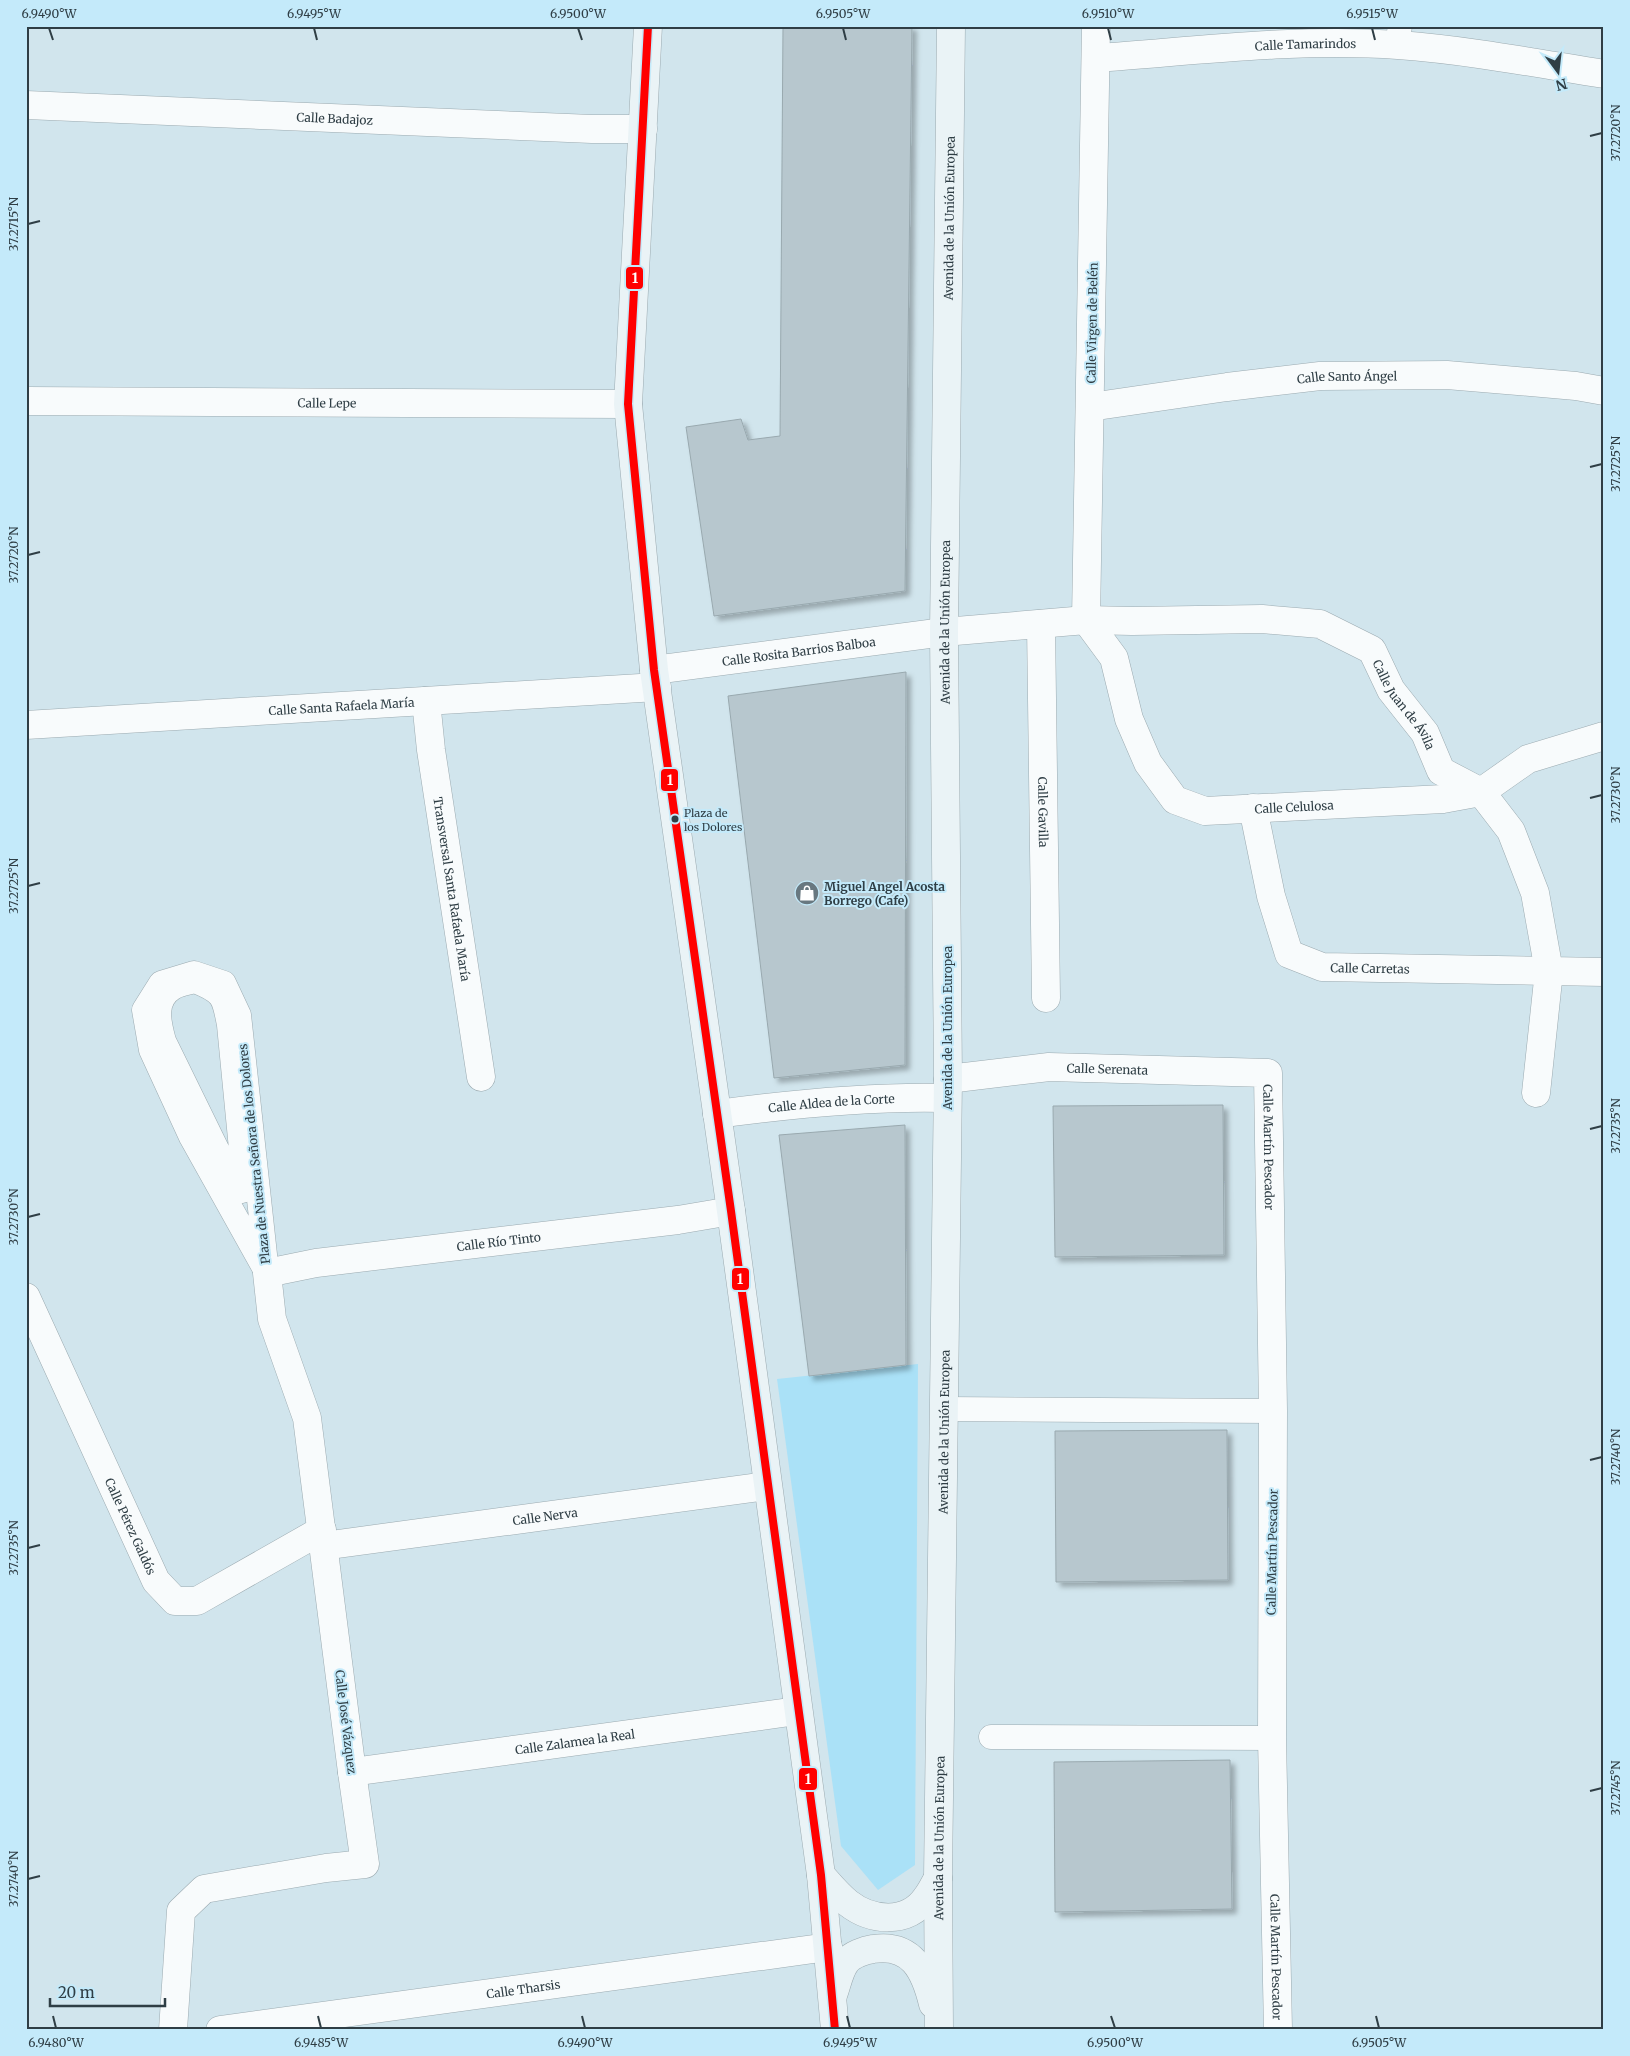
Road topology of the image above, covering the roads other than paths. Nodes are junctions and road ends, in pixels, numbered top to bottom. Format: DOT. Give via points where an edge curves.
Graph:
graph roads {
  1 [pos="648,26"];
  2 [pos="951,26"];
  3 [pos="1096,26"];
  4 [pos="1288,35"];
  5 [pos="1398,36"];
  6 [pos="1096,58"];
  7 [pos="1604,74"];
  8 [pos="26,105"];
  9 [pos="643,129"];
  10 [pos="1604,391"];
  11 [pos="26,401"];
  12 [pos="628,404"];
  13 [pos="1090,407"];
  14 [pos="1086,620"];
  15 [pos="1040,624"];
  16 [pos="944,632"];
  17 [pos="656,678"];
  18 [pos="426,701"];
  19 [pos="26,725"];
  20 [pos="1604,736"];
  21 [pos="1481,792"];
  22 [pos="1253,808"];
  23 [pos="1549,971"];
  24 [pos="1604,972"];
  25 [pos="1046,998"];
  26 [pos="1268,1073"];
  27 [pos="481,1077"];
  28 [pos="947,1088"];
  29 [pos="1536,1094"];
  30 [pos="717,1114"];
  31 [pos="238,1192"];
  32 [pos="731,1211"];
  33 [pos="267,1273"];
  34 [pos="26,1297"];
  35 [pos="943,1409"];
  36 [pos="1274,1411"];
  37 [pos="767,1486"];
  38 [pos="323,1538"];
  39 [pos="797,1711"];
  40 [pos="991,1737"];
  41 [pos="1272,1738"];
  42 [pos="352,1772"];
  43 [pos="821,1875"];
  44 [pos="938,1878"];
  45 [pos="828,1947"];
  46 [pos="832,1997"];
  47 [pos="173,2030"];
  48 [pos="220,2030"];
  49 [pos="834,2030"];
  50 [pos="939,2030"];
  51 [pos="1278,2030"];
  1 -- 9 [label="main road"];
  2 -- 16 [label="main road, Avenida de la Unión Europea"];
  3 -- 6 [label="street, Calle Virgen de Belén"];
  4 -- 5 [label="street, Calle Tamarindos"];
  4 -- 6 [label="street, Calle Tamarindos"];
  5 -- 7 [label="street, Calle Tamarindos" via="1472,53"];
  6 -- 13 [label="street, Calle Virgen de Belén"];
  8 -- 9 [label="street, Calle Badajoz"];
  9 -- 12 [label="main road"];
  10 -- 13 [label="street, Calle Santo Ángel" via="1447,375 1320,376"];
  11 -- 12 [label="street, Calle Lepe"];
  12 -- 17 [label="main road"];
  13 -- 14 [label="street, Calle Virgen de Belén"];
  14 -- 15 [label="street, Calle Juan de Ávila"];
  14 -- 21 [label="street, Calle Juan de Ávila" via="1262,619 1320,624 1372,650 1391,690 1425,732 1441,771"];
  14 -- 22 [label="street, Calle Celulosa" via="1114,658 1129,719 1148,763 1176,800 1205,811"];
  15 -- 16 [label="street, Calle Juan de Ávila"];
  15 -- 25 [label="street, Calle Gavilla"];
  16 -- 17 [label="street, Calle Rosita Barrios Balboa"];
  16 -- 28 [label="main road, Avenida de la Unión Europea"];
  17 -- 18 [label="street, Calle Santa Rafaela María"];
  17 -- 30 [label="main road"];
  18 -- 19 [label="street, Calle Santa Rafaela María"];
  18 -- 27 [label="street, Transversal Santa Rafaela María"];
  20 -- 21 [label="street, Calle Celulosa" via="1528,759"];
  21 -- 22 [label="street, Calle Celulosa" via="1443,798"];
  21 -- 23 [label="street, Calle Juan de Ávila" via="1511,831 1535,893"];
  22 -- 23 [label="street, Calle Carretas" via="1271,896 1289,954 1322,967"];
  23 -- 24 [label="street, Calle Carretas"];
  23 -- 29 [label="street, Calle Juan de Ávila"];
  26 -- 28 [label="street, Calle Serenata" via="1049,1067"];
  26 -- 36 [label="street, Calle Martín Pescador"];
  28 -- 30 [label="street, Calle Aldea de la Corte" via="911,1097"];
  28 -- 35 [label="main road, Avenida de la Unión Europea"];
  30 -- 32 [label="main road"];
  31 -- 31 [label="street, Plaza de Nuestra Señora de los Dolores" via="245,1190 225,1002 214,988 195,981 172,988 160,1003 158,1020 164,1041"];
  32 -- 33 [label="street, Calle Río Tinto" via="316,1263"];
  32 -- 37 [label="main road"];
  33 -- 33 [label="street, Plaza de Nuestra Señora de los Dolores" via="239,1015 224,983 194,972 161,983 144,1010 151,1050 191,1138"];
  33 -- 38 [label="street, Calle José Vázquez" via="272,1319 307,1418"];
  34 -- 38 [label="street, Calle Pérez Galdós" via="156,1580 174,1601 197,1601"];
  35 -- 36 [label="street"];
  35 -- 44 [label="main road, Avenida de la Unión Europea"];
  36 -- 41 [label="street, Calle Martín Pescador"];
  37 -- 38 [label="street, Calle Nerva"];
  37 -- 39 [label="main road"];
  38 -- 42 [label="street, Calle José Vázquez"];
  39 -- 42 [label="street, Calle Zalamea la Real"];
  39 -- 43 [label="main road"];
  40 -- 41 [label="street"];
  41 -- 51 [label="street, Calle Martín Pescador"];
  42 -- 47 [label="street, Calle José Vázquez" via="365,1864 204,1889 181,1911"];
  43 -- 44 [label="main road" via="847,1902 867,1915 890,1919 912,1912 926,1899"];
  43 -- 45 [label="main road"];
  44 -- 50 [label="main road, Avenida de la Unión Europea"];
  45 -- 46 [label="main road"];
  45 -- 48 [label="street, Calle Tharsis"];
  46 -- 49 [label="main road"];
  46 -- 50 [label="main road" via="846,1962 866,1950 886,1947 909,1955 927,1980"];
}
